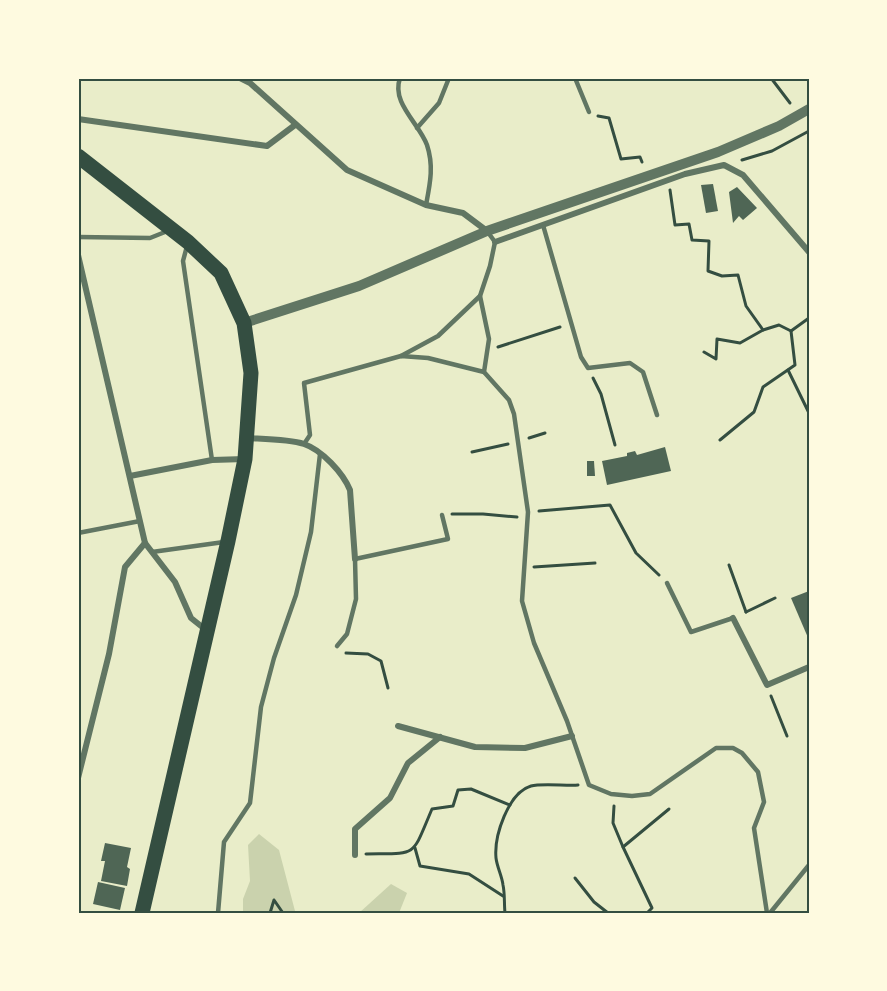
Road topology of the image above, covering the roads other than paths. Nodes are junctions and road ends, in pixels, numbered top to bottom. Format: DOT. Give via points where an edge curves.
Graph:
graph roads {
  1 [pos="240,78"];
  2 [pos="400,78"];
  3 [pos="449,78"];
  4 [pos="575,78"];
  5 [pos="251,81"];
  6 [pos="809,110"];
  7 [pos="589,112"];
  8 [pos="78,119"];
  9 [pos="295,125"];
  10 [pos="417,128"];
  11 [pos="78,156"];
  12 [pos="426,205"];
  13 [pos="543,225"];
  14 [pos="172,230"];
  15 [pos="487,231"];
  16 [pos="78,237"];
  17 [pos="188,242"];
  18 [pos="495,242"];
  19 [pos="809,252"];
  20 [pos="78,255"];
  21 [pos="80,275"];
  22 [pos="480,296"];
  23 [pos="244,322"];
  24 [pos="401,356"];
  25 [pos="484,372"];
  26 [pos="657,415"];
  27 [pos="246,438"];
  28 [pos="304,444"];
  29 [pos="320,453"];
  30 [pos="245,459"];
  31 [pos="212,460"];
  32 [pos="130,476"];
  33 [pos="442,514"];
  34 [pos="140,521"];
  35 [pos="78,526"];
  36 [pos="79,532"];
  37 [pos="228,541"];
  38 [pos="145,543"];
  39 [pos="152,552"];
  40 [pos="355,559"];
  41 [pos="667,582"];
  42 [pos="733,618"];
  43 [pos="208,632"];
  44 [pos="337,646"];
  45 [pos="809,667"];
  46 [pos="398,726"];
  47 [pos="572,736"];
  48 [pos="440,737"];
  49 [pos="78,778"];
  50 [pos="355,855"];
  51 [pos="809,866"];
  52 [pos="142,913"];
  53 [pos="218,913"];
  54 [pos="769,913"];
  1 -- 5 [label="street"];
  2 -- 10 [label="lane" via="399,98"];
  3 -- 10 [label="lane" via="440,103"];
  4 -- 7 [label="lane"];
  5 -- 9 [label="street"];
  6 -- 15 [label="street" via="718,152"];
  8 -- 9 [label="street" via="267,146"];
  9 -- 12 [label="street" via="347,170"];
  10 -- 12 [label="lane" via="432,169"];
  11 -- 14 [label="main road"];
  12 -- 15 [label="street" via="463,213"];
  13 -- 18 [label="street"];
  13 -- 19 [label="street" via="685,174 724,165 743,175"];
  13 -- 26 [label="lane" via="581,357 588,368 630,363 643,372"];
  14 -- 16 [label="lane" via="150,238"];
  14 -- 17 [label="main road"];
  15 -- 18 [label="lane"];
  15 -- 23 [label="street" via="359,286"];
  17 -- 23 [label="main road" via="221,273"];
  17 -- 31 [label="lane" via="183,261"];
  18 -- 22 [label="lane"];
  20 -- 21 [label="street"];
  21 -- 32 [label="street"];
  22 -- 24 [label="lane" via="438,336"];
  22 -- 25 [label="lane" via="489,339"];
  23 -- 27 [label="main road" via="251,373"];
  24 -- 25 [label="lane" via="428,358"];
  24 -- 28 [label="lane" via="304,383 310,435"];
  25 -- 47 [label="lane" via="510,400 514,414 528,512 522,601 534,643"];
  27 -- 28 [label="street"];
  27 -- 30 [label="main road"];
  28 -- 29 [label="street"];
  29 -- 40 [label="street" via="346,479 350,490"];
  29 -- 53 [label="lane" via="311,532 299,584 261,707 250,803 224,842"];
  30 -- 31 [label="street"];
  30 -- 37 [label="main road"];
  31 -- 32 [label="street"];
  32 -- 34 [label="street"];
  33 -- 40 [label="lane" via="448,539"];
  34 -- 36 [label="lane"];
  34 -- 38 [label="street"];
  35 -- 36 [label="lane"];
  37 -- 39 [label="lane"];
  37 -- 43 [label="main road"];
  38 -- 39 [label="street"];
  38 -- 49 [label="street" via="125,567 109,654"];
  39 -- 43 [label="street" via="175,582 191,618"];
  40 -- 44 [label="lane" via="356,599 347,634"];
  41 -- 42 [label="lane" via="691,632"];
  42 -- 45 [label="street" via="767,685"];
  43 -- 52 [label="main road"];
  46 -- 48 [label="street"];
  47 -- 48 [label="street" via="525,748 475,747"];
  47 -- 54 [label="lane" via="589,785 615,795 650,794 716,748 733,748 742,753 758,772 764,802 754,828"];
  48 -- 50 [label="street" via="408,763 390,798 355,829"];
  51 -- 54 [label="lane"];
}
